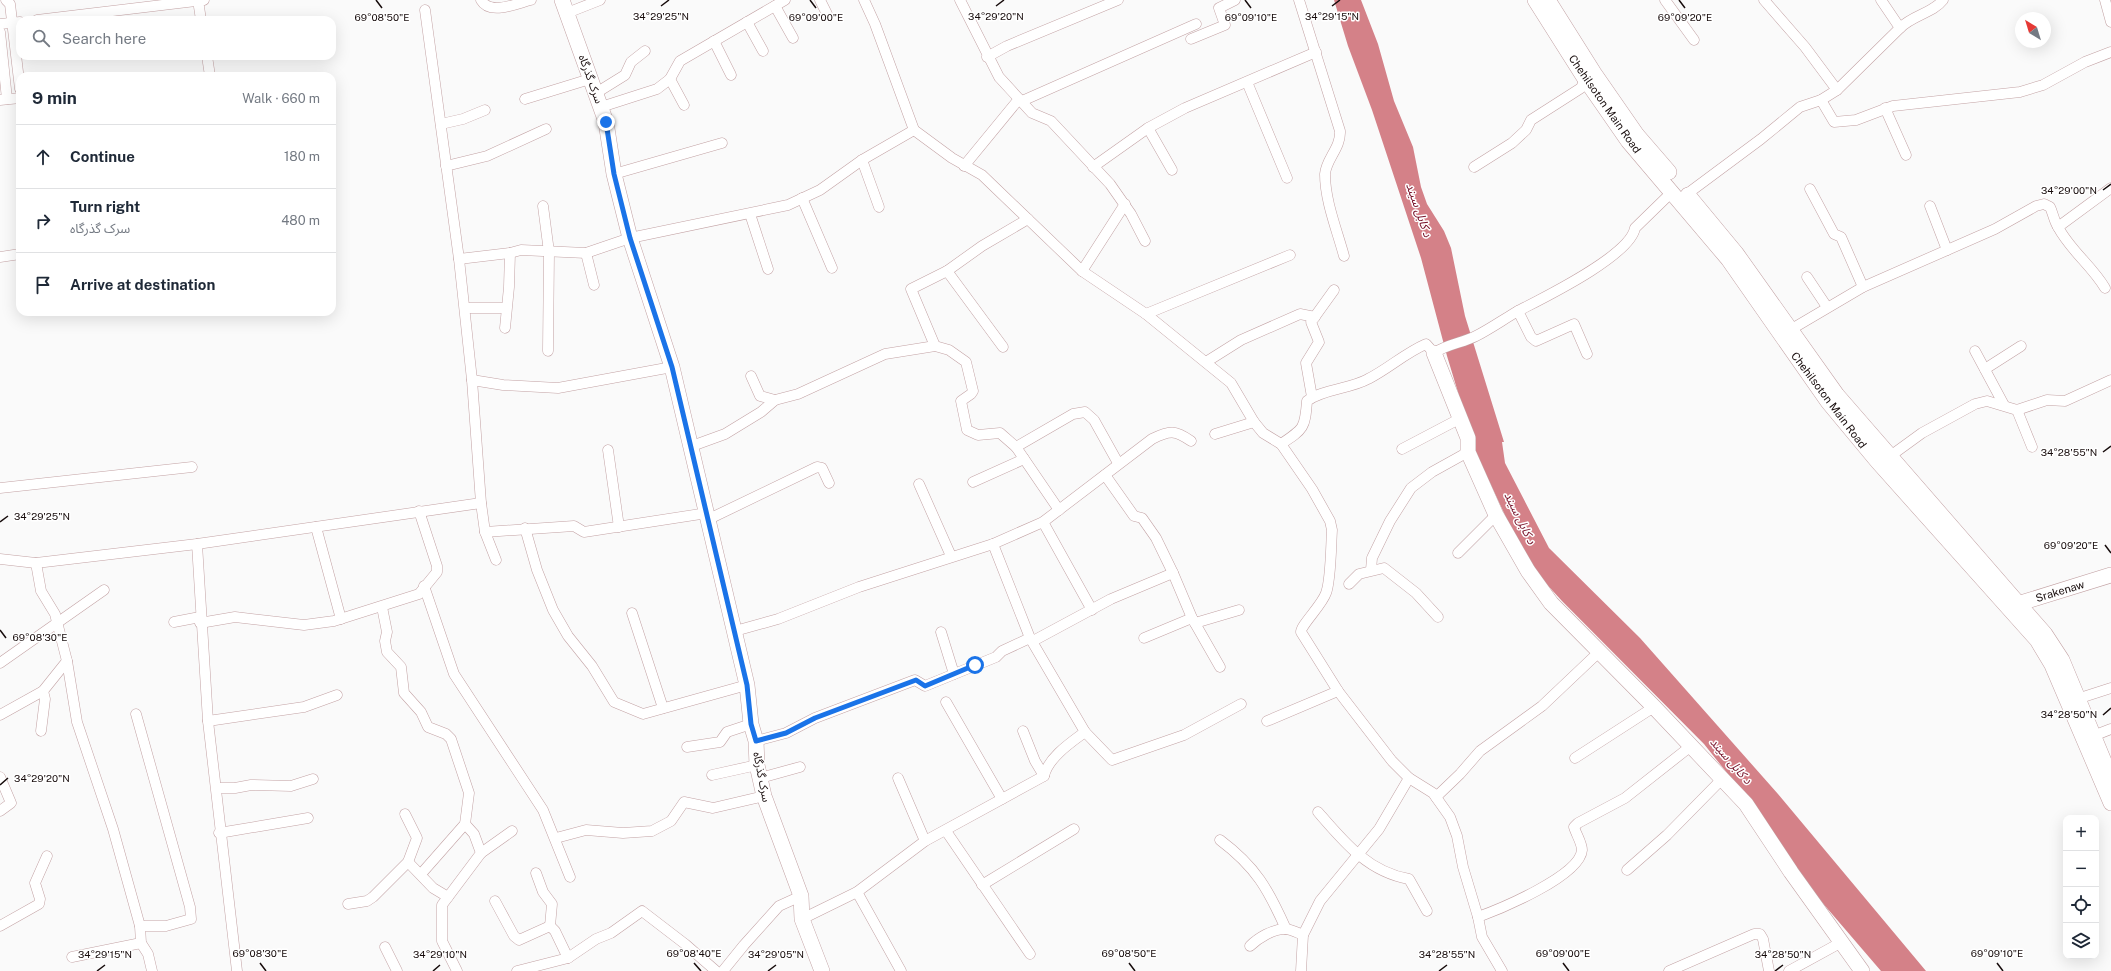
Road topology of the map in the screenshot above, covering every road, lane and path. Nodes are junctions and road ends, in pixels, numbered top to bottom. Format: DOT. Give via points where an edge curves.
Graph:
graph roads {
  1 [pos="2,0"];
  2 [pos="6,0"];
  3 [pos="200,0"];
  4 [pos="481,0"];
  5 [pos="531,0"];
  6 [pos="600,0"];
  7 [pos="785,0"];
  8 [pos="820,0"];
  9 [pos="864,0"];
  10 [pos="960,0"];
  11 [pos="1118,0"];
  12 [pos="1235,0"];
  13 [pos="1299,0"];
  14 [pos="1535,0"];
  15 [pos="1548,0"];
  16 [pos="1665,0"];
  17 [pos="1764,0"];
  18 [pos="1882,0"];
  19 [pos="1943,0"];
  20 [pos="2105,0"];
  21 [pos="0,2"];
  22 [pos="564,6"];
  23 [pos="775,6"];
  24 [pos="425,10"];
  25 [pos="827,14"];
  26 [pos="70,16"];
  27 [pos="201,16"];
  28 [pos="16,22"];
  29 [pos="747,22"];
  30 [pos="2111,22"];
  31 [pos="0,24"];
  32 [pos="1196,24"];
  33 [pos="1900,28"];
  34 [pos="0,32"];
  35 [pos="793,38"];
  36 [pos="1190,40"];
  37 [pos="1694,40"];
  38 [pos="714,41"];
  39 [pos="645,51"];
  40 [pos="763,51"];
  41 [pos="1316,52"];
  42 [pos="2111,52"];
  43 [pos="988,57"];
  44 [pos="18,60"];
  45 [pos="208,60"];
  46 [pos="19,72"];
  47 [pos="209,72"];
  48 [pos="730,75"];
  49 [pos="590,79"];
  50 [pos="670,79"];
  51 [pos="1585,79"];
  52 [pos="1247,82"];
  53 [pos="16,90"];
  54 [pos="1837,90"];
  55 [pos="4,95"];
  56 [pos="16,97"];
  57 [pos="525,99"];
  58 [pos="598,100"];
  59 [pos="1020,100"];
  60 [pos="1821,100"];
  61 [pos="684,105"];
  62 [pos="1885,108"];
  63 [pos="485,110"];
  64 [pos="441,124"];
  65 [pos="1148,128"];
  66 [pos="546,129"];
  67 [pos="914,130"];
  68 [pos="722,143"];
  69 [pos="1906,154"];
  70 [pos="862,160"];
  71 [pos="446,166"];
  72 [pos="964,166"];
  73 [pos="1093,166"];
  74 [pos="1474,168"];
  75 [pos="1172,170"];
  76 [pos="614,174"];
  77 [pos="1287,178"];
  78 [pos="1810,188"];
  79 [pos="2111,188"];
  80 [pos="1672,192"];
  81 [pos="1687,194"];
  82 [pos="802,198"];
  83 [pos="1125,204"];
  84 [pos="543,206"];
  85 [pos="1930,206"];
  86 [pos="879,207"];
  87 [pos="750,214"];
  88 [pos="1028,219"];
  89 [pos="2058,227"];
  90 [pos="630,238"];
  91 [pos="1145,241"];
  92 [pos="1947,250"];
  93 [pos="549,252"];
  94 [pos="510,253"];
  95 [pos="586,253"];
  96 [pos="16,254"];
  97 [pos="0,256"];
  98 [pos="1290,256"];
  99 [pos="1344,256"];
  100 [pos="459,259"];
  101 [pos="832,268"];
  102 [pos="768,269"];
  103 [pos="947,271"];
  104 [pos="1082,271"];
  105 [pos="1807,276"];
  106 [pos="594,285"];
  107 [pos="1863,287"];
  108 [pos="2105,288"];
  109 [pos="1334,290"];
  110 [pos="1827,307"];
  111 [pos="465,308"];
  112 [pos="506,308"];
  113 [pos="1518,312"];
  114 [pos="1146,314"];
  115 [pos="1315,317"];
  116 [pos="505,328"];
  117 [pos="1790,330"];
  118 [pos="935,346"];
  119 [pos="2021,346"];
  120 [pos="1003,347"];
  121 [pos="548,351"];
  122 [pos="1438,351"];
  123 [pos="1975,351"];
  124 [pos="1587,354"];
  125 [pos="1206,362"];
  126 [pos="672,367"];
  127 [pos="1985,369"];
  128 [pos="751,376"];
  129 [pos="472,380"];
  130 [pos="2111,380"];
  131 [pos="1312,397"];
  132 [pos="775,400"];
  133 [pos="2004,405"];
  134 [pos="2017,410"];
  135 [pos="1460,418"];
  136 [pos="1254,422"];
  137 [pos="1215,434"];
  138 [pos="1191,441"];
  139 [pos="1281,444"];
  140 [pos="692,446"];
  141 [pos="1016,447"];
  142 [pos="2032,447"];
  143 [pos="1402,449"];
  144 [pos="608,450"];
  145 [pos="1468,452"];
  146 [pos="1889,457"];
  147 [pos="1024,459"];
  148 [pos="1118,463"];
  149 [pos="192,467"];
  150 [pos="1105,475"];
  151 [pos="973,482"];
  152 [pos="829,483"];
  153 [pos="920,484"];
  154 [pos="0,488"];
  155 [pos="481,503"];
  156 [pos="1060,510"];
  157 [pos="419,511"];
  158 [pos="1496,515"];
  159 [pos="708,516"];
  160 [pos="1043,522"];
  161 [pos="316,527"];
  162 [pos="620,527"];
  163 [pos="525,528"];
  164 [pos="485,532"];
  165 [pos="197,544"];
  166 [pos="993,544"];
  167 [pos="1458,553"];
  168 [pos="951,556"];
  169 [pos="0,559"];
  170 [pos="496,560"];
  171 [pos="36,563"];
  172 [pos="1371,570"];
  173 [pos="1173,572"];
  174 [pos="2111,575"];
  175 [pos="1349,584"];
  176 [pos="424,586"];
  177 [pos="104,590"];
  178 [pos="2014,605"];
  179 [pos="382,606"];
  180 [pos="1092,610"];
  181 [pos="1239,610"];
  182 [pos="632,612"];
  183 [pos="1438,617"];
  184 [pos="341,619"];
  185 [pos="200,620"];
  186 [pos="1194,620"];
  187 [pos="56,622"];
  188 [pos="174,622"];
  189 [pos="735,631"];
  190 [pos="941,632"];
  191 [pos="1144,638"];
  192 [pos="1032,640"];
  193 [pos="1600,652"];
  194 [pos="67,661"];
  195 [pos="0,663"];
  196 [pos="1220,667"];
  197 [pos="954,674"];
  198 [pos="747,685"];
  199 [pos="2111,688"];
  200 [pos="1338,691"];
  201 [pos="43,692"];
  202 [pos="337,695"];
  203 [pos="2077,699"];
  204 [pos="946,702"];
  205 [pos="1241,704"];
  206 [pos="1654,707"];
  207 [pos="663,708"];
  208 [pos="136,714"];
  209 [pos="0,715"];
  210 [pos="208,721"];
  211 [pos="1267,721"];
  212 [pos="751,724"];
  213 [pos="2111,730"];
  214 [pos="41,731"];
  215 [pos="1023,731"];
  216 [pos="1085,732"];
  217 [pos="2093,736"];
  218 [pos="756,741"];
  219 [pos="1691,746"];
  220 [pos="687,747"];
  221 [pos="1576,758"];
  222 [pos="800,767"];
  223 [pos="758,771"];
  224 [pos="712,775"];
  225 [pos="1044,776"];
  226 [pos="0,778"];
  227 [pos="898,778"];
  228 [pos="1409,778"];
  229 [pos="1723,778"];
  230 [pos="2111,778"];
  231 [pos="313,779"];
  232 [pos="217,788"];
  233 [pos="764,796"];
  234 [pos="1436,797"];
  235 [pos="1002,799"];
  236 [pos="2111,803"];
  237 [pos="0,811"];
  238 [pos="1318,812"];
  239 [pos="405,814"];
  240 [pos="308,818"];
  241 [pos="465,824"];
  242 [pos="1074,829"];
  243 [pos="512,831"];
  244 [pos="946,831"];
  245 [pos="219,833"];
  246 [pos="556,838"];
  247 [pos="1220,840"];
  248 [pos="925,841"];
  249 [pos="481,853"];
  250 [pos="1357,855"];
  251 [pos="47,856"];
  252 [pos="408,862"];
  253 [pos="1628,870"];
  254 [pos="536,873"];
  255 [pos="421,874"];
  256 [pos="570,877"];
  257 [pos="982,885"];
  258 [pos="857,892"];
  259 [pos="801,896"];
  260 [pos="448,897"];
  261 [pos="495,901"];
  262 [pos="348,904"];
  263 [pos="1428,910"];
  264 [pos="1478,917"];
  265 [pos="802,919"];
  266 [pos="0,926"];
  267 [pos="140,926"];
  268 [pos="550,926"];
  269 [pos="1286,929"];
  270 [pos="1304,935"];
  271 [pos="141,943"];
  272 [pos="1840,943"];
  273 [pos="1250,946"];
  274 [pos="385,947"];
  275 [pos="1030,954"];
  276 [pos="72,957"];
  277 [pos="568,958"];
  278 [pos="152,971"];
  279 [pos="237,971"];
  280 [pos="398,971"];
  281 [pos="457,971"];
  282 [pos="517,971"];
  283 [pos="716,971"];
  284 [pos="723,971"];
  285 [pos="822,971"];
  286 [pos="901,971"];
  287 [pos="1301,971"];
  288 [pos="1502,971"];
  289 [pos="1669,971"];
  290 [pos="1769,971"];
  291 [pos="1789,971"];
  292 [pos="1862,971"];
  1 -- 21 [label="street"];
  2 -- 28 [label="street"];
  3 -- 26 [label="street"];
  3 -- 27 [label="street"];
  4 -- 5 [label="street" via="500,8"];
  6 -- 22 [label="street"];
  7 -- 23 [label="street"];
  8 -- 25 [label="street"];
  9 -- 67 [label="street" via="876,24"];
  10 -- 43 [label="street"];
  11 -- 43 [label="street" via="1007,46"];
  12 -- 36 [label="street" via="1219,8 1225,26"];
  13 -- 41 [label="street"];
  14 -- 51 [label="main road, Chehilsoton Main Road"];
  15 -- 81 [label="main road, Chehilsoton Main Road" via="1637,135"];
  16 -- 37 [label="street"];
  17 -- 54 [label="street"];
  18 -- 33 [label="street"];
  19 -- 33 [label="street" via="1937,6 1908,20"];
  20 -- 30 [label="street"];
  22 -- 49 [label="main road, سرک گذرگاه"];
  23 -- 29 [label="street"];
  23 -- 35 [label="street"];
  24 -- 64 [label="street"];
  28 -- 31 [label="street"];
  29 -- 38 [label="street"];
  29 -- 40 [label="street"];
  32 -- 59 [label="street"];
  33 -- 54 [label="street"];
  34 -- 55 [label="street"];
  38 -- 48 [label="street"];
  38 -- 50 [label="street" via="680,61"];
  39 -- 58 [label="street" via="631,62 625,75"];
  41 -- 52 [label="street"];
  41 -- 99 [label="street" via="1340,132 1341,140 1325,173"];
  42 -- 62 [label="street" via="2085,62 2043,85 2020,92"];
  43 -- 59 [label="street" via="999,77"];
  44 -- 46 [label="street"];
  45 -- 47 [label="street"];
  49 -- 57 [label="street"];
  49 -- 58 [label="main road, سرک گذرگاه"];
  50 -- 58 [label="street" via="657,89"];
  50 -- 61 [label="street"];
  51 -- 74 [label="street" via="1581,88 1531,120 1526,130 1512,143"];
  51 -- 80 [label="main road, Chehilsoton Main Road" via="1628,141"];
  52 -- 65 [label="street" via="1185,108"];
  52 -- 77 [label="street"];
  53 -- 55 [label="street"];
  54 -- 60 [label="street"];
  55 -- 56 [label="street"];
  58 -- 76 [label="main road, سرک گذرگاه" via="606,122"];
  59 -- 72 [label="street"];
  59 -- 73 [label="street" via="1032,113 1051,121"];
  60 -- 62 [label="street" via="1834,122 1856,120"];
  60 -- 81 [label="street" via="1800,107"];
  62 -- 69 [label="street"];
  63 -- 64 [label="street"];
  64 -- 71 [label="street"];
  65 -- 73 [label="street"];
  65 -- 75 [label="street"];
  66 -- 71 [label="street" via="487,156"];
  67 -- 70 [label="street"];
  67 -- 72 [label="street"];
  68 -- 76 [label="street"];
  70 -- 82 [label="street" via="820,190"];
  70 -- 86 [label="street"];
  71 -- 100 [label="street"];
  72 -- 88 [label="street" via="982,175"];
  73 -- 83 [label="street"];
  76 -- 90 [label="main road, سرک گذرگاه"];
  78 -- 107 [label="street" via="1834,234 1841,237"];
  79 -- 89 [label="street"];
  80 -- 113 [label="street" via="1635,228 1634,234 1622,247 1579,279"];
  80 -- 178 [label="main road, Chehilsoton Main Road" via="1728,259 1828,402 1876,461"];
  81 -- 117 [label="main road, Chehilsoton Main Road" via="1736,252"];
  82 -- 87 [label="street" via="788,205"];
  82 -- 101 [label="street"];
  83 -- 91 [label="street"];
  83 -- 104 [label="street"];
  84 -- 93 [label="street"];
  85 -- 92 [label="street"];
  87 -- 90 [label="street"];
  87 -- 102 [label="street"];
  88 -- 103 [label="street" via="982,246"];
  88 -- 104 [label="street"];
  89 -- 92 [label="street" via="2050,207 2044,204"];
  89 -- 108 [label="street" via="2071,247 2096,272"];
  90 -- 95 [label="street"];
  90 -- 126 [label="main road, سرک گذرگاه"];
  92 -- 107 [label="street"];
  93 -- 94 [label="street" via="521,250"];
  93 -- 95 [label="street"];
  93 -- 121 [label="street"];
  94 -- 100 [label="street"];
  94 -- 112 [label="street"];
  95 -- 106 [label="street"];
  96 -- 97 [label="street"];
  98 -- 114 [label="street"];
  100 -- 111 [label="street"];
  103 -- 118 [label="street" via="911,289"];
  103 -- 120 [label="street"];
  104 -- 114 [label="street"];
  105 -- 110 [label="street"];
  107 -- 110 [label="street"];
  109 -- 115 [label="street"];
  110 -- 117 [label="street"];
  111 -- 112 [label="street"];
  111 -- 129 [label="street"];
  112 -- 116 [label="street"];
  113 -- 122 [label="street" via="1475,337"];
  113 -- 124 [label="street" via="1531,337 1536,341 1574,324"];
  114 -- 125 [label="street"];
  115 -- 125 [label="street" via="1300,314 1241,340"];
  115 -- 131 [label="street" via="1311,322 1319,342 1306,363"];
  117 -- 146 [label="main road, Chehilsoton Main Road" via="1837,395"];
  118 -- 132 [label="street" via="885,354 798,394"];
  118 -- 141 [label="street" via="949,350 966,362 973,391 961,401 967,430 978,435 1000,432"];
  119 -- 127 [label="street"];
  122 -- 131 [label="street" via="1426,344 1368,380"];
  122 -- 135 [label="main road"];
  123 -- 127 [label="street"];
  125 -- 136 [label="street" via="1231,383"];
  126 -- 129 [label="street" via="558,388 503,386"];
  126 -- 140 [label="main road, سرک گذرگاه"];
  127 -- 133 [label="street"];
  128 -- 132 [label="street" via="760,396"];
  129 -- 155 [label="street"];
  130 -- 134 [label="street" via="2065,401 2046,400"];
  131 -- 139 [label="street" via="1307,400 1305,421 1300,431"];
  132 -- 140 [label="street" via="761,412 725,434"];
  133 -- 134 [label="street"];
  133 -- 146 [label="street" via="1987,401 1975,404 1922,433"];
  134 -- 142 [label="street"];
  135 -- 143 [label="street"];
  135 -- 145 [label="main road" via="1468,438"];
  136 -- 137 [label="street"];
  136 -- 139 [label="street" via="1263,433"];
  138 -- 148 [label="street" via="1181,434 1170,431 1152,439"];
  139 -- 200 [label="street" via="1330,521 1332,530 1327,592 1319,607 1303,625 1301,632"];
  140 -- 159 [label="main road, سرک گذرگاه"];
  141 -- 147 [label="street"];
  141 -- 148 [label="street" via="1073,414 1085,412 1094,420"];
  144 -- 162 [label="street"];
  145 -- 158 [label="main road"];
  145 -- 172 [label="street" via="1432,472 1411,488 1390,521 1372,558"];
  146 -- 178 [label="main road, Chehilsoton Main Road"];
  147 -- 151 [label="street"];
  147 -- 156 [label="street"];
  148 -- 150 [label="street"];
  149 -- 154 [label="street"];
  150 -- 156 [label="street"];
  150 -- 173 [label="street" via="1134,516 1142,518 1156,538"];
  152 -- 159 [label="street" via="822,468 817,467"];
  153 -- 168 [label="street"];
  155 -- 157 [label="street"];
  155 -- 164 [label="street"];
  156 -- 160 [label="street"];
  157 -- 161 [label="street"];
  157 -- 176 [label="street" via="437,566 437,572"];
  158 -- 167 [label="street"];
  158 -- 193 [label="main road" via="1528,571 1551,603"];
  159 -- 162 [label="street"];
  159 -- 189 [label="main road, سرک گذرگاه"];
  160 -- 166 [label="street"];
  160 -- 180 [label="street"];
  161 -- 165 [label="street"];
  161 -- 184 [label="street"];
  162 -- 163 [label="street" via="584,532 574,526"];
  163 -- 164 [label="street"];
  163 -- 207 [label="street" via="537,570 553,610 614,702 643,714"];
  164 -- 170 [label="street"];
  165 -- 171 [label="street"];
  165 -- 185 [label="street"];
  166 -- 168 [label="street"];
  166 -- 192 [label="street"];
  168 -- 189 [label="street" via="859,587 778,619"];
  169 -- 171 [label="street"];
  171 -- 187 [label="street" via="41,591 55,614"];
  172 -- 175 [label="street" via="1360,574"];
  172 -- 183 [label="street" via="1384,568 1391,572 1416,592"];
  173 -- 180 [label="street"];
  173 -- 186 [label="street"];
  174 -- 178 [label="main road, Srakenaw"];
  176 -- 179 [label="street" via="418,594"];
  176 -- 246 [label="street" via="454,674 543,810"];
  177 -- 187 [label="street"];
  178 -- 203 [label="main road, Chehilsoton Main Road" via="2045,634 2062,660"];
  178 -- 236 [label="main road, Chehilsoton Main Road" via="2052,665"];
  179 -- 184 [label="street"];
  179 -- 241 [label="street" via="387,632 385,646 387,652 401,667 404,691 421,712 428,727 446,734 451,739 469,793"];
  180 -- 192 [label="street"];
  181 -- 186 [label="street"];
  182 -- 207 [label="street"];
  184 -- 185 [label="street" via="304,625 235,617"];
  185 -- 188 [label="street"];
  185 -- 210 [label="street"];
  186 -- 191 [label="street"];
  186 -- 196 [label="street"];
  187 -- 194 [label="street"];
  187 -- 195 [label="street"];
  189 -- 198 [label="main road, سرک گذرگاه"];
  190 -- 197 [label="street"];
  192 -- 197 [label="street"];
  192 -- 216 [label="street"];
  193 -- 206 [label="main road"];
  193 -- 234 [label="street" via="1542,706 1480,751"];
  194 -- 201 [label="street"];
  194 -- 267 [label="street" via="77,722 113,829"];
  197 -- 218 [label="street" via="925,686 916,680 815,718 786,733"];
  198 -- 207 [label="street"];
  198 -- 212 [label="main road, سرک گذرگاه"];
  199 -- 203 [label="street"];
  200 -- 211 [label="street"];
  200 -- 228 [label="street" via="1392,761"];
  201 -- 209 [label="street"];
  201 -- 214 [label="street" via="45,699"];
  202 -- 210 [label="street" via="304,707"];
  203 -- 217 [label="main road, Chehilsoton Main Road"];
  204 -- 235 [label="street"];
  205 -- 216 [label="street" via="1184,735 1112,760"];
  206 -- 219 [label="main road"];
  206 -- 221 [label="street"];
  208 -- 267 [label="street" via="190,907 191,919 166,926"];
  210 -- 232 [label="street"];
  212 -- 218 [label="main road, سرک گذرگاه"];
  212 -- 220 [label="street" via="727,732 720,742"];
  213 -- 217 [label="street"];
  215 -- 225 [label="street"];
  216 -- 225 [label="street" via="1064,748 1046,769"];
  217 -- 230 [label="main road, Chehilsoton Main Road"];
  218 -- 223 [label="main road, سرک گذرگاه"];
  219 -- 229 [label="main road"];
  219 -- 264 [label="street" via="1625,798 1574,826 1582,848 1580,856 1571,868 1520,901"];
  222 -- 223 [label="street"];
  223 -- 224 [label="street"];
  223 -- 233 [label="main road, سرک گذرگاه"];
  225 -- 235 [label="street"];
  226 -- 237 [label="street" via="11,803"];
  227 -- 248 [label="street"];
  228 -- 234 [label="street"];
  228 -- 250 [label="street" via="1379,829"];
  229 -- 253 [label="street"];
  229 -- 272 [label="main road" via="1746,804"];
  231 -- 232 [label="street" via="291,786 251,785"];
  232 -- 245 [label="street"];
  233 -- 246 [label="street" via="712,808 684,802 671,821 652,831 623,833 586,830"];
  233 -- 259 [label="main road, سرک گذرگاه"];
  234 -- 264 [label="street" via="1450,817 1457,836"];
  235 -- 244 [label="street"];
  238 -- 250 [label="street"];
  239 -- 252 [label="street" via="417,838"];
  240 -- 245 [label="street"];
  241 -- 249 [label="street" via="474,834"];
  241 -- 255 [label="street"];
  242 -- 257 [label="street"];
  243 -- 249 [label="street"];
  244 -- 248 [label="street"];
  244 -- 257 [label="street"];
  245 -- 279 [label="street"];
  246 -- 256 [label="street"];
  247 -- 269 [label="street" via="1252,868 1266,887"];
  248 -- 258 [label="street"];
  249 -- 260 [label="street"];
  250 -- 263 [label="street" via="1378,869 1409,879"];
  250 -- 270 [label="street" via="1320,901"];
  251 -- 266 [label="street" via="35,883 39,904"];
  252 -- 255 [label="street"];
  252 -- 262 [label="street" via="373,897 367,901"];
  254 -- 268 [label="street" via="543,892 552,904"];
  255 -- 260 [label="street" via="433,888"];
  257 -- 275 [label="street"];
  258 -- 265 [label="street"];
  258 -- 286 [label="street"];
  259 -- 265 [label="main road, سرک گذرگاه"];
  259 -- 284 [label="street" via="779,906"];
  260 -- 281 [label="street" via="442,905 442,941"];
  261 -- 268 [label="street" via="514,936 519,940"];
  264 -- 288 [label="street" via="1482,937"];
  265 -- 285 [label="main road, سرک گذرگاه"];
  267 -- 271 [label="street"];
  268 -- 277 [label="street"];
  269 -- 270 [label="street"];
  269 -- 273 [label="street" via="1257,939"];
  270 -- 287 [label="street"];
  271 -- 276 [label="street"];
  271 -- 278 [label="street" via="148,954"];
  272 -- 291 [label="street"];
  272 -- 292 [label="main road"];
  274 -- 280 [label="street"];
  277 -- 282 [label="street"];
  277 -- 283 [label="street" via="642,911"];
  289 -- 290 [label="street" via="1754,934 1760,934 1764,939"];
}
